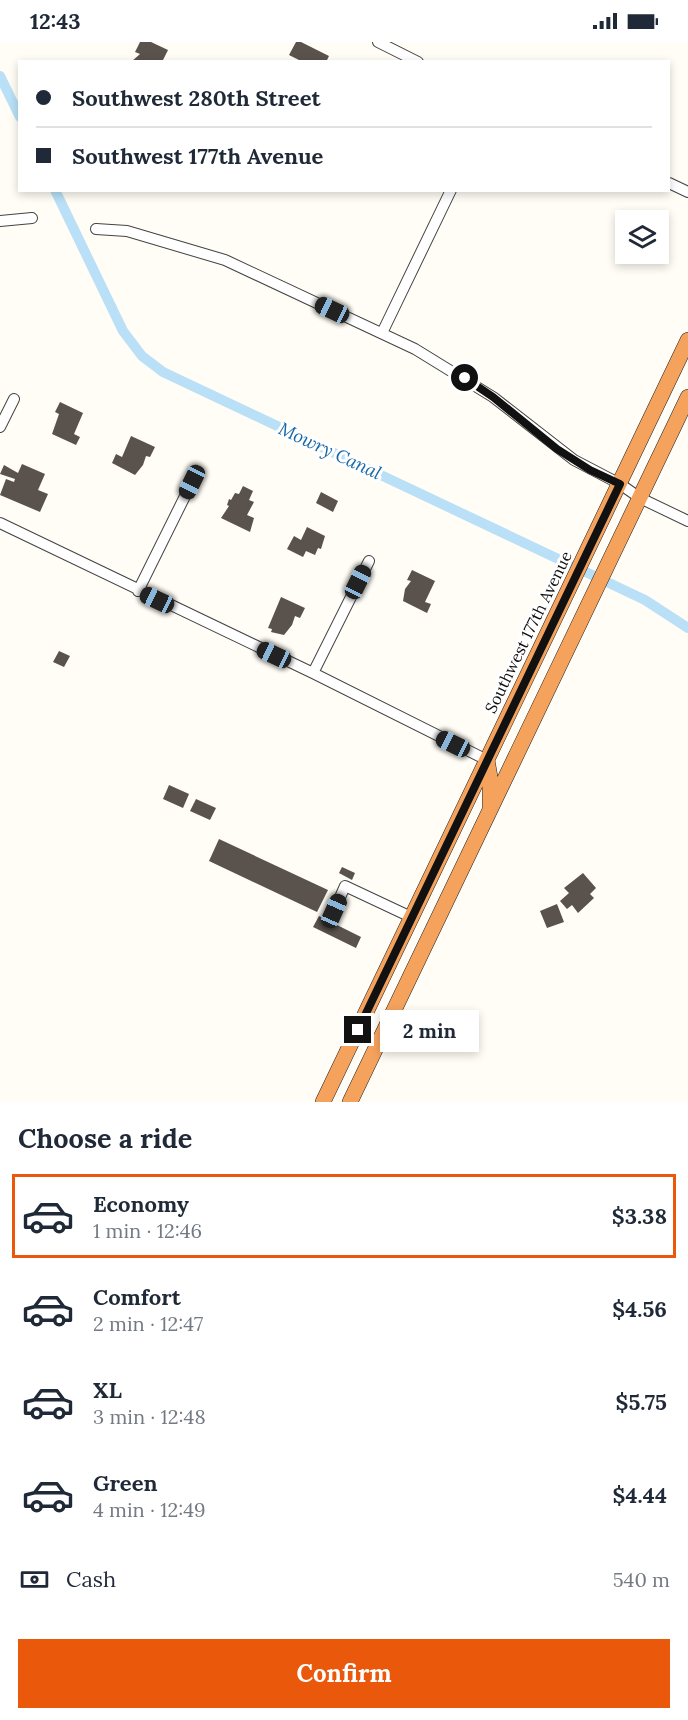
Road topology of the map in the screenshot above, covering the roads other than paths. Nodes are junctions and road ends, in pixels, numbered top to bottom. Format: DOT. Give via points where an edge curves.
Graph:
graph roads {
  1 [pos="378,42"];
  2 [pos="414,60"];
  3 [pos="670,183"];
  4 [pos="450,192"];
  5 [pos="688,192"];
  6 [pos="32,218"];
  7 [pos="0,221"];
  8 [pos="96,229"];
  9 [pos="382,333"];
  10 [pos="688,340"];
  11 [pos="688,397"];
  12 [pos="14,399"];
  13 [pos="0,427"];
  14 [pos="192,482"];
  15 [pos="620,484"];
  16 [pos="639,498"];
  17 [pos="688,521"];
  18 [pos="0,523"];
  19 [pos="369,561"];
  20 [pos="138,591"];
  21 [pos="313,673"];
  22 [pos="487,760"];
  23 [pos="490,809"];
  24 [pos="334,911"];
  25 [pos="411,918"];
  26 [pos="384,974"];
  27 [pos="386,1028"];
  28 [pos="323,1102"];
  29 [pos="351,1102"];
  1 -- 2 [label="street"];
  3 -- 5 [label="street"];
  4 -- 9 [label="street"];
  6 -- 7 [label="street"];
  8 -- 9 [label="street" via="127,231 225,260"];
  9 -- 15 [label="street" via="450,369 493,397 557,449"];
  10 -- 15 [label="highway, Southwest 177th Avenue"];
  11 -- 16 [label="highway"];
  12 -- 13 [label="street"];
  14 -- 20 [label="street"];
  15 -- 16 [label="street"];
  15 -- 22 [label="highway, Southwest 177th Avenue"];
  16 -- 17 [label="street"];
  16 -- 23 [label="highway"];
  18 -- 20 [label="street"];
  19 -- 21 [label="street"];
  20 -- 21 [label="street"];
  21 -- 22 [label="street"];
  22 -- 23 [label="highway"];
  22 -- 25 [label="highway, Southwest 177th Avenue"];
  23 -- 27 [label="highway"];
  24 -- 25 [label="street" via="345,886"];
  25 -- 26 [label="highway, Southwest 177th Avenue"];
  26 -- 27 [label="highway" via="394,991"];
  26 -- 28 [label="highway, Southwest 177th Avenue"];
  27 -- 29 [label="highway"];
}
